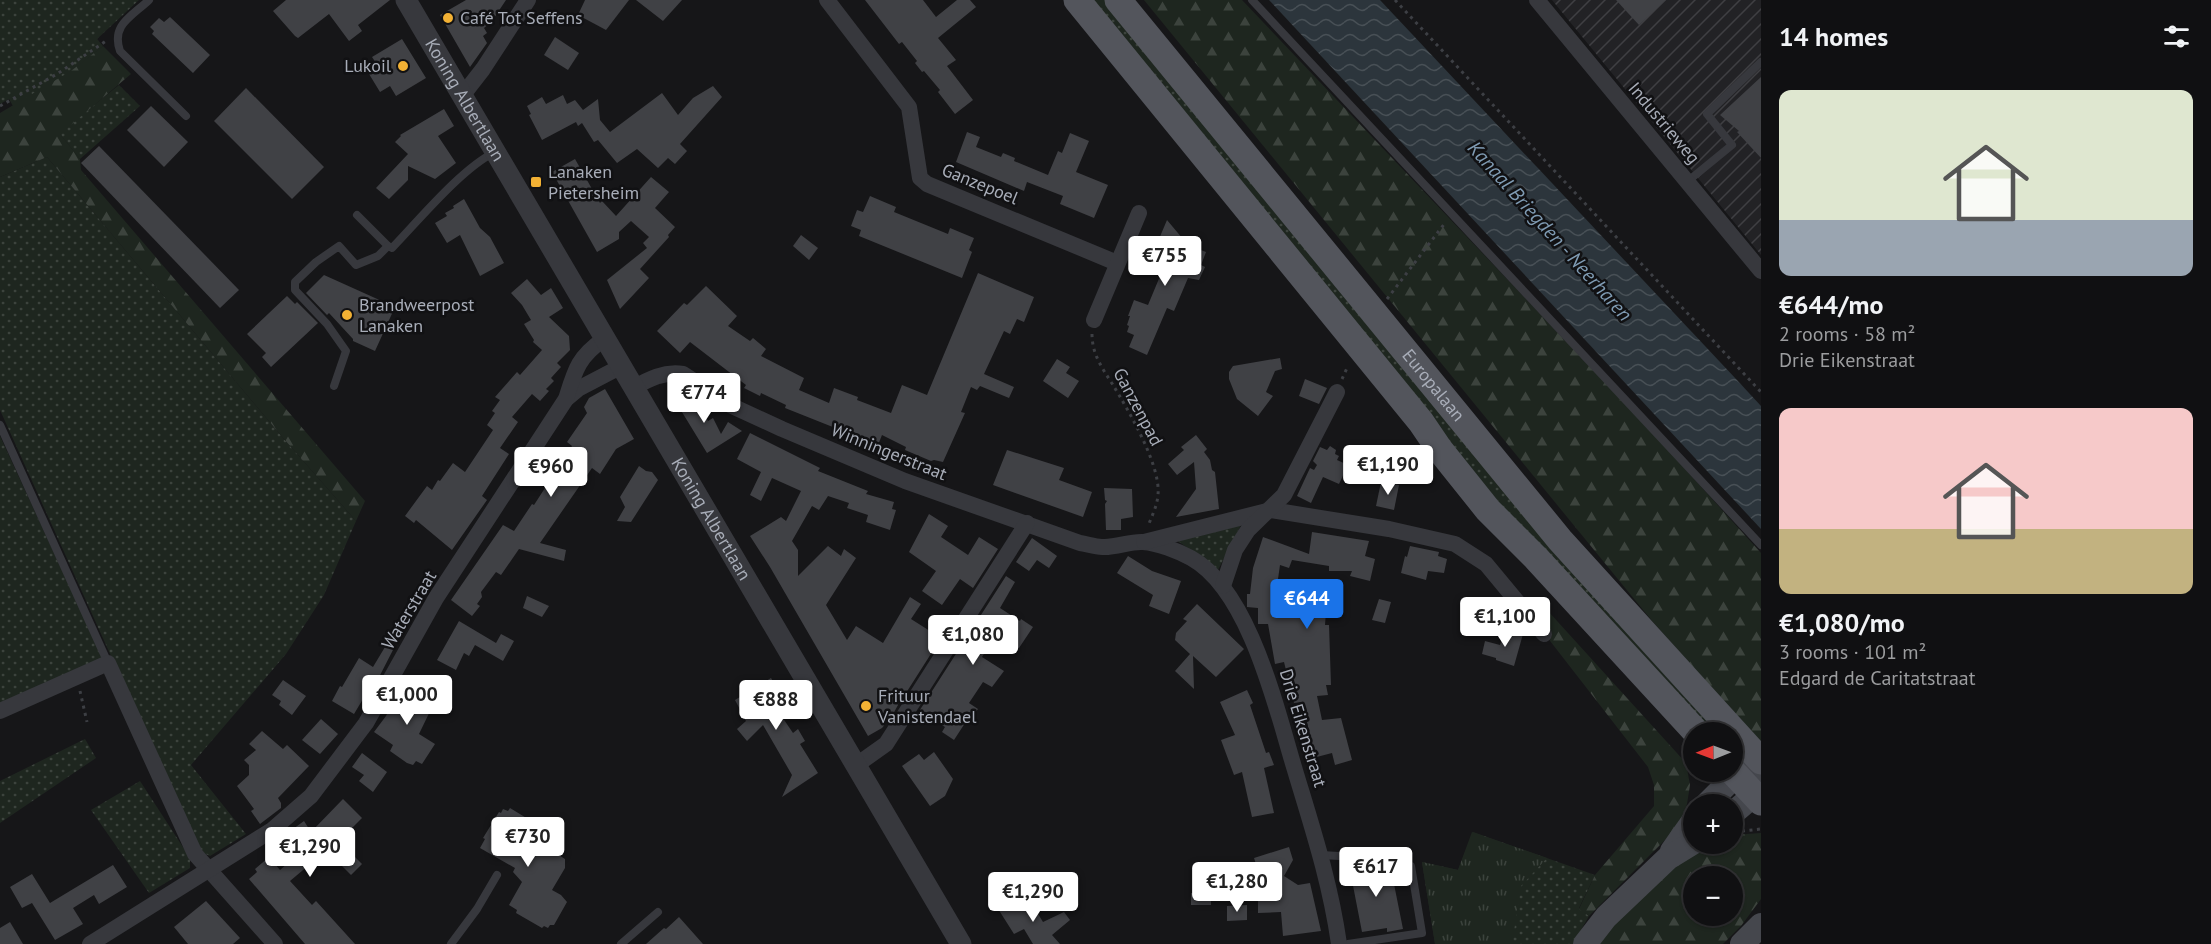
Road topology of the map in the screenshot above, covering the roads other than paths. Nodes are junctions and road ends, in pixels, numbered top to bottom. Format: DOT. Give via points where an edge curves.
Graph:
graph roads {
  1 [pos="149,0"];
  2 [pos="406,0"];
  3 [pos="528,0"];
  4 [pos="827,0"];
  5 [pos="1077,0"];
  6 [pos="1118,0"];
  7 [pos="1252,0"];
  8 [pos="1537,0"];
  9 [pos="1761,62"];
  10 [pos="462,96"];
  11 [pos="186,116"];
  12 [pos="496,152"];
  13 [pos="1688,182"];
  14 [pos="1139,213"];
  15 [pos="357,215"];
  16 [pos="388,246"];
  17 [pos="1117,263"];
  18 [pos="1761,271"];
  19 [pos="1094,320"];
  20 [pos="604,339"];
  21 [pos="620,367"];
  22 [pos="334,386"];
  23 [pos="633,388"];
  24 [pos="1337,392"];
  25 [pos="566,399"];
  26 [pos="0,425"];
  27 [pos="1271,510"];
  28 [pos="1027,523"];
  29 [pos="1143,542"];
  30 [pos="1761,544"];
  31 [pos="1223,586"];
  32 [pos="1544,634"];
  33 [pos="108,663"];
  34 [pos="0,711"];
  35 [pos="1687,722"];
  36 [pos="1761,763"];
  37 [pos="855,766"];
  38 [pos="1749,783"];
  39 [pos="1727,794"];
  40 [pos="1743,800"];
  41 [pos="1683,836"];
  42 [pos="1683,849"];
  43 [pos="1321,855"];
  44 [pos="1668,858"];
  45 [pos="208,871"];
  46 [pos="497,875"];
  47 [pos="658,912"];
  48 [pos="1761,925"];
  49 [pos="90,944"];
  50 [pos="275,944"];
  51 [pos="452,944"];
  52 [pos="621,944"];
  53 [pos="961,944"];
  54 [pos="1339,944"];
  55 [pos="1348,944"];
  56 [pos="1585,944"];
  57 [pos="1742,944"];
  1 -- 11 [label="lane" via="118,29 116,39 120,51"];
  2 -- 10 [label="street, Koning Albertlaan"];
  3 -- 10 [label="street"];
  4 -- 17 [label="street, Ganzepoel" via="909,107 920,178"];
  5 -- 35 [label="main road, Europalaan" via="1421,422 1488,510"];
  6 -- 36 [label="main road, Europalaan" via="1560,540"];
  7 -- 30 [label="lane"];
  8 -- 13 [label="street, Industrieweg"];
  9 -- 13 [label="lane" via="1707,114 1732,145"];
  10 -- 12 [label="street, Koning Albertlaan"];
  12 -- 16 [label="lane" via="469,169 392,248"];
  12 -- 20 [label="street, Koning Albertlaan"];
  13 -- 18 [label="street, Industrieweg"];
  14 -- 17 [label="street"];
  15 -- 16 [label="lane"];
  16 -- 22 [label="lane" via="378,256 356,265 339,246 295,282 295,290 346,351"];
  17 -- 19 [label="street"];
  20 -- 21 [label="street, Koning Albertlaan"];
  20 -- 25 [label="street, Waterstraat" via="586,352"];
  21 -- 23 [label="street, Koning Albertlaan"];
  21 -- 25 [label="street, Waterstraat"];
  23 -- 28 [label="street, Winningerstraat" via="662,374 683,374 732,406 782,429 905,481"];
  23 -- 37 [label="street, Koning Albertlaan"];
  24 -- 27 [label="street" via="1284,495"];
  25 -- 45 [label="street, Waterstraat" via="436,598 366,723 343,755 311,796 272,830"];
  26 -- 33 [label="lane"];
  27 -- 29 [label="street, Winningerstraat"];
  27 -- 31 [label="street" via="1248,530 1235,550"];
  27 -- 32 [label="street, Winningerstraat" via="1455,544 1485,564"];
  28 -- 29 [label="street, Winningerstraat" via="1080,543 1103,547"];
  28 -- 37 [label="street" via="886,744"];
  29 -- 31 [label="street, Winningerstraat" via="1193,559"];
  31 -- 43 [label="street, Drie Eikenstraat" via="1263,664"];
  33 -- 34 [label="street"];
  33 -- 45 [label="street" via="195,854"];
  36 -- 38 [label="main road"];
  37 -- 53 [label="street, Koning Albertlaan"];
  38 -- 39 [label="main road"];
  38 -- 40 [label="main road"];
  41 -- 44 [label="main road"];
  42 -- 44 [label="main road"];
  43 -- 54 [label="street, Drie Eikenstraat"];
  43 -- 55 [label="lane" via="1375,858 1411,866 1422,933"];
  44 -- 56 [label="main road" via="1606,917"];
  45 -- 49 [label="street, Waterstraat"];
  45 -- 50 [label="street"];
  46 -- 51 [label="lane"];
  47 -- 52 [label="lane"];
  48 -- 57 [label="main road"];
}
